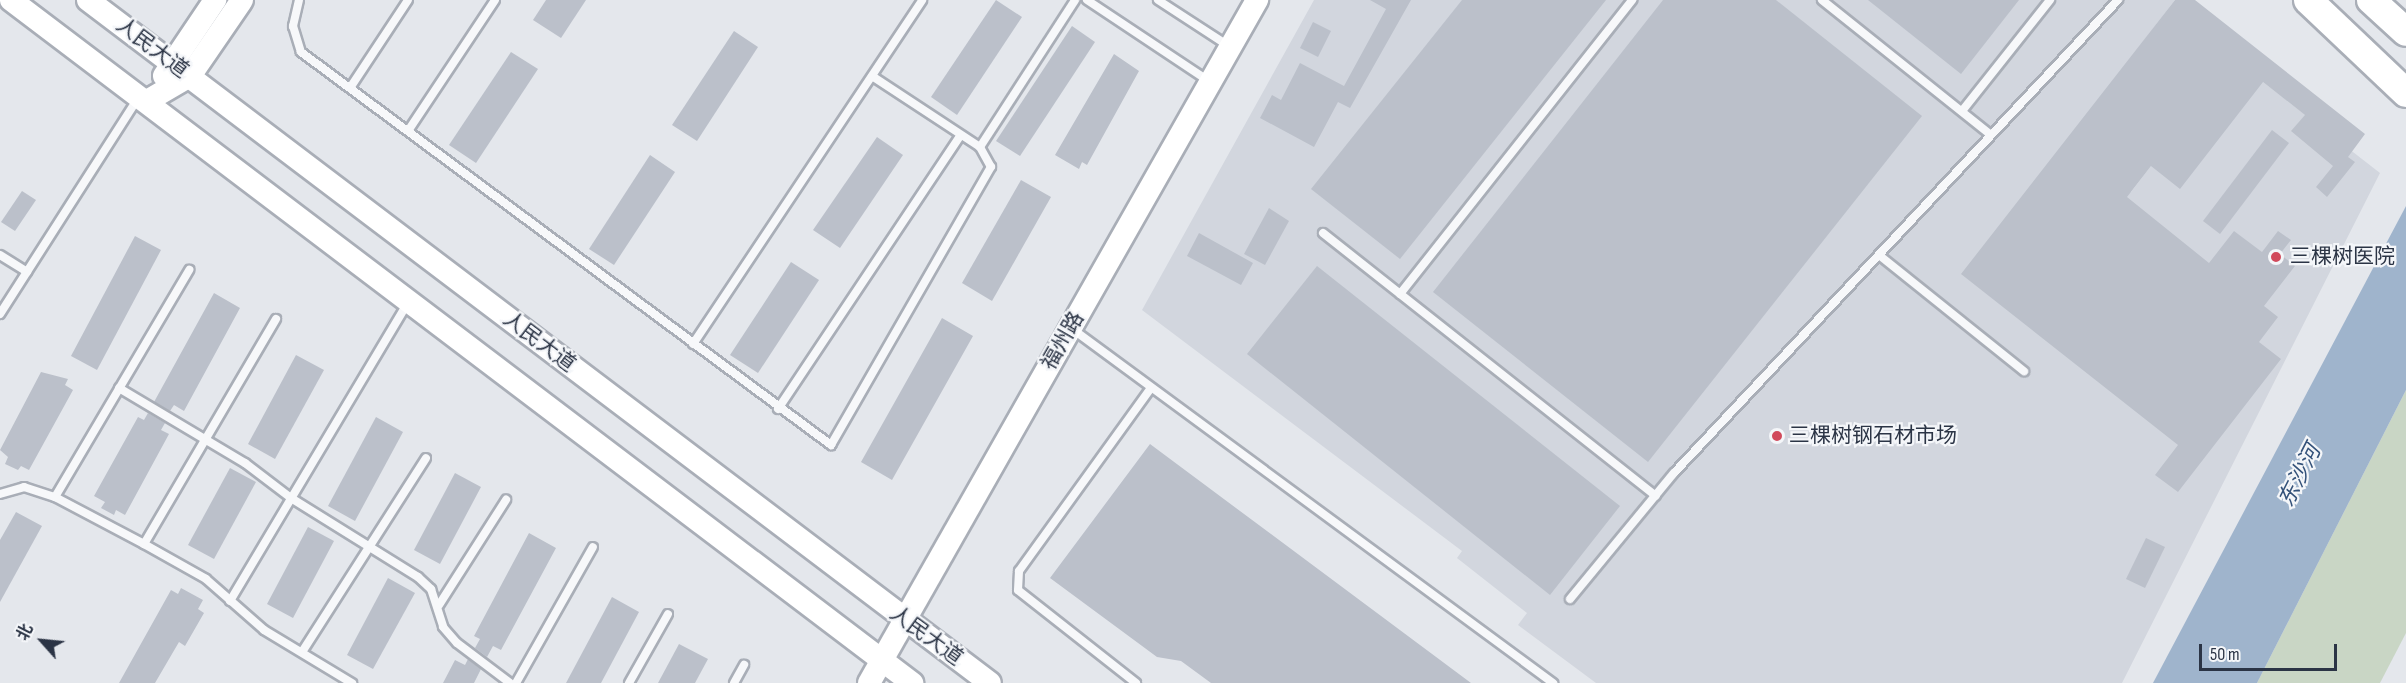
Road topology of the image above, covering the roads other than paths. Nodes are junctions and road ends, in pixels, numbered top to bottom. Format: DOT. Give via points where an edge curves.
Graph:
graph roads {
  1 [pos="11,0"];
  2 [pos="88,0"];
  3 [pos="215,0"];
  4 [pos="242,0"];
  5 [pos="299,0"];
  6 [pos="408,0"];
  7 [pos="495,0"];
  8 [pos="922,0"];
  9 [pos="1076,0"];
  10 [pos="1087,0"];
  11 [pos="1158,0"];
  12 [pos="1257,0"];
  13 [pos="1632,0"];
  14 [pos="1822,0"];
  15 [pos="2050,0"];
  16 [pos="2118,0"];
  17 [pos="2308,0"];
  18 [pos="2371,0"];
  19 [pos="2406,32"];
  20 [pos="1230,48"];
  21 [pos="181,70"];
  22 [pos="872,76"];
  23 [pos="1211,81"];
  24 [pos="350,88"];
  25 [pos="2406,93"];
  26 [pos="143,99"];
  27 [pos="1962,111"];
  28 [pos="408,131"];
  29 [pos="961,135"];
  30 [pos="1991,135"];
  31 [pos="980,147"];
  32 [pos="1323,233"];
  33 [pos="0,255"];
  34 [pos="1879,255"];
  35 [pos="189,270"];
  36 [pos="27,273"];
  37 [pos="1400,294"];
  38 [pos="410,299"];
  39 [pos="0,314"];
  40 [pos="276,319"];
  41 [pos="1070,328"];
  42 [pos="693,344"];
  43 [pos="2024,371"];
  44 [pos="119,388"];
  45 [pos="1151,388"];
  46 [pos="778,409"];
  47 [pos="206,439"];
  48 [pos="426,458"];
  49 [pos="0,494"];
  50 [pos="1656,496"];
  51 [pos="56,497"];
  52 [pos="291,498"];
  53 [pos="506,500"];
  54 [pos="144,544"];
  55 [pos="369,546"];
  56 [pos="593,547"];
  57 [pos="230,600"];
  58 [pos="1570,600"];
  59 [pos="439,604"];
  60 [pos="668,614"];
  61 [pos="904,620"];
  62 [pos="302,652"];
  63 [pos="881,660"];
  64 [pos="744,665"];
  65 [pos="352,683"];
  66 [pos="510,683"];
  67 [pos="516,683"];
  68 [pos="629,683"];
  69 [pos="734,683"];
  70 [pos="869,683"];
  71 [pos="912,683"];
  72 [pos="990,683"];
  73 [pos="1136,683"];
  74 [pos="1553,683"];
  1 -- 26 [label="street, 人民大道"];
  2 -- 21 [label="street, 人民大道"];
  3 -- 21 [label="street"];
  4 -- 21 [label="street"];
  5 -- 24 [label="lane" via="293,17 297,47"];
  6 -- 24 [label="lane"];
  7 -- 28 [label="lane"];
  8 -- 22 [label="lane"];
  9 -- 31 [label="lane"];
  10 -- 23 [label="lane"];
  11 -- 20 [label="lane"];
  12 -- 20 [label="street, 福州路"];
  13 -- 37 [label="lane"];
  14 -- 27 [label="lane"];
  15 -- 27 [label="lane"];
  16 -- 30 [label="lane"];
  17 -- 25 [label="highway"];
  18 -- 19 [label="highway"];
  20 -- 23 [label="street, 福州路"];
  21 -- 26 [label="street"];
  21 -- 61 [label="street, 人民大道"];
  22 -- 29 [label="lane"];
  22 -- 42 [label="lane"];
  23 -- 41 [label="street, 福州路"];
  24 -- 28 [label="lane"];
  26 -- 36 [label="lane"];
  26 -- 38 [label="street, 人民大道"];
  27 -- 30 [label="lane"];
  28 -- 42 [label="lane"];
  29 -- 31 [label="lane"];
  29 -- 46 [label="lane"];
  30 -- 34 [label="lane"];
  31 -- 46 [label="lane" via="991,160 988,179 836,443 820,441"];
  32 -- 37 [label="lane"];
  33 -- 36 [label="lane"];
  34 -- 43 [label="lane"];
  34 -- 50 [label="lane"];
  35 -- 44 [label="lane"];
  36 -- 39 [label="lane"];
  37 -- 50 [label="lane"];
  38 -- 52 [label="lane"];
  38 -- 63 [label="street, 人民大道"];
  40 -- 47 [label="lane"];
  41 -- 45 [label="lane"];
  41 -- 61 [label="street, 福州路"];
  42 -- 46 [label="lane"];
  44 -- 47 [label="lane"];
  44 -- 51 [label="lane"];
  45 -- 73 [label="lane" via="1019,571 1018,590"];
  45 -- 74 [label="lane"];
  47 -- 52 [label="lane"];
  47 -- 54 [label="lane"];
  48 -- 55 [label="lane"];
  49 -- 51 [label="lane" via="24,487"];
  50 -- 58 [label="lane"];
  51 -- 54 [label="lane"];
  52 -- 55 [label="lane"];
  52 -- 57 [label="lane"];
  53 -- 59 [label="lane"];
  54 -- 57 [label="lane" via="206,579"];
  55 -- 59 [label="lane" via="418,576"];
  55 -- 62 [label="lane"];
  56 -- 67 [label="lane"];
  57 -- 62 [label="lane" via="264,630"];
  59 -- 66 [label="lane" via="443,627 457,643"];
  60 -- 68 [label="lane"];
  61 -- 63 [label="street, 福州路"];
  61 -- 72 [label="street, 人民大道"];
  62 -- 65 [label="lane"];
  63 -- 70 [label="street, 福州路"];
  63 -- 71 [label="street, 人民大道"];
  64 -- 69 [label="lane"];
}
